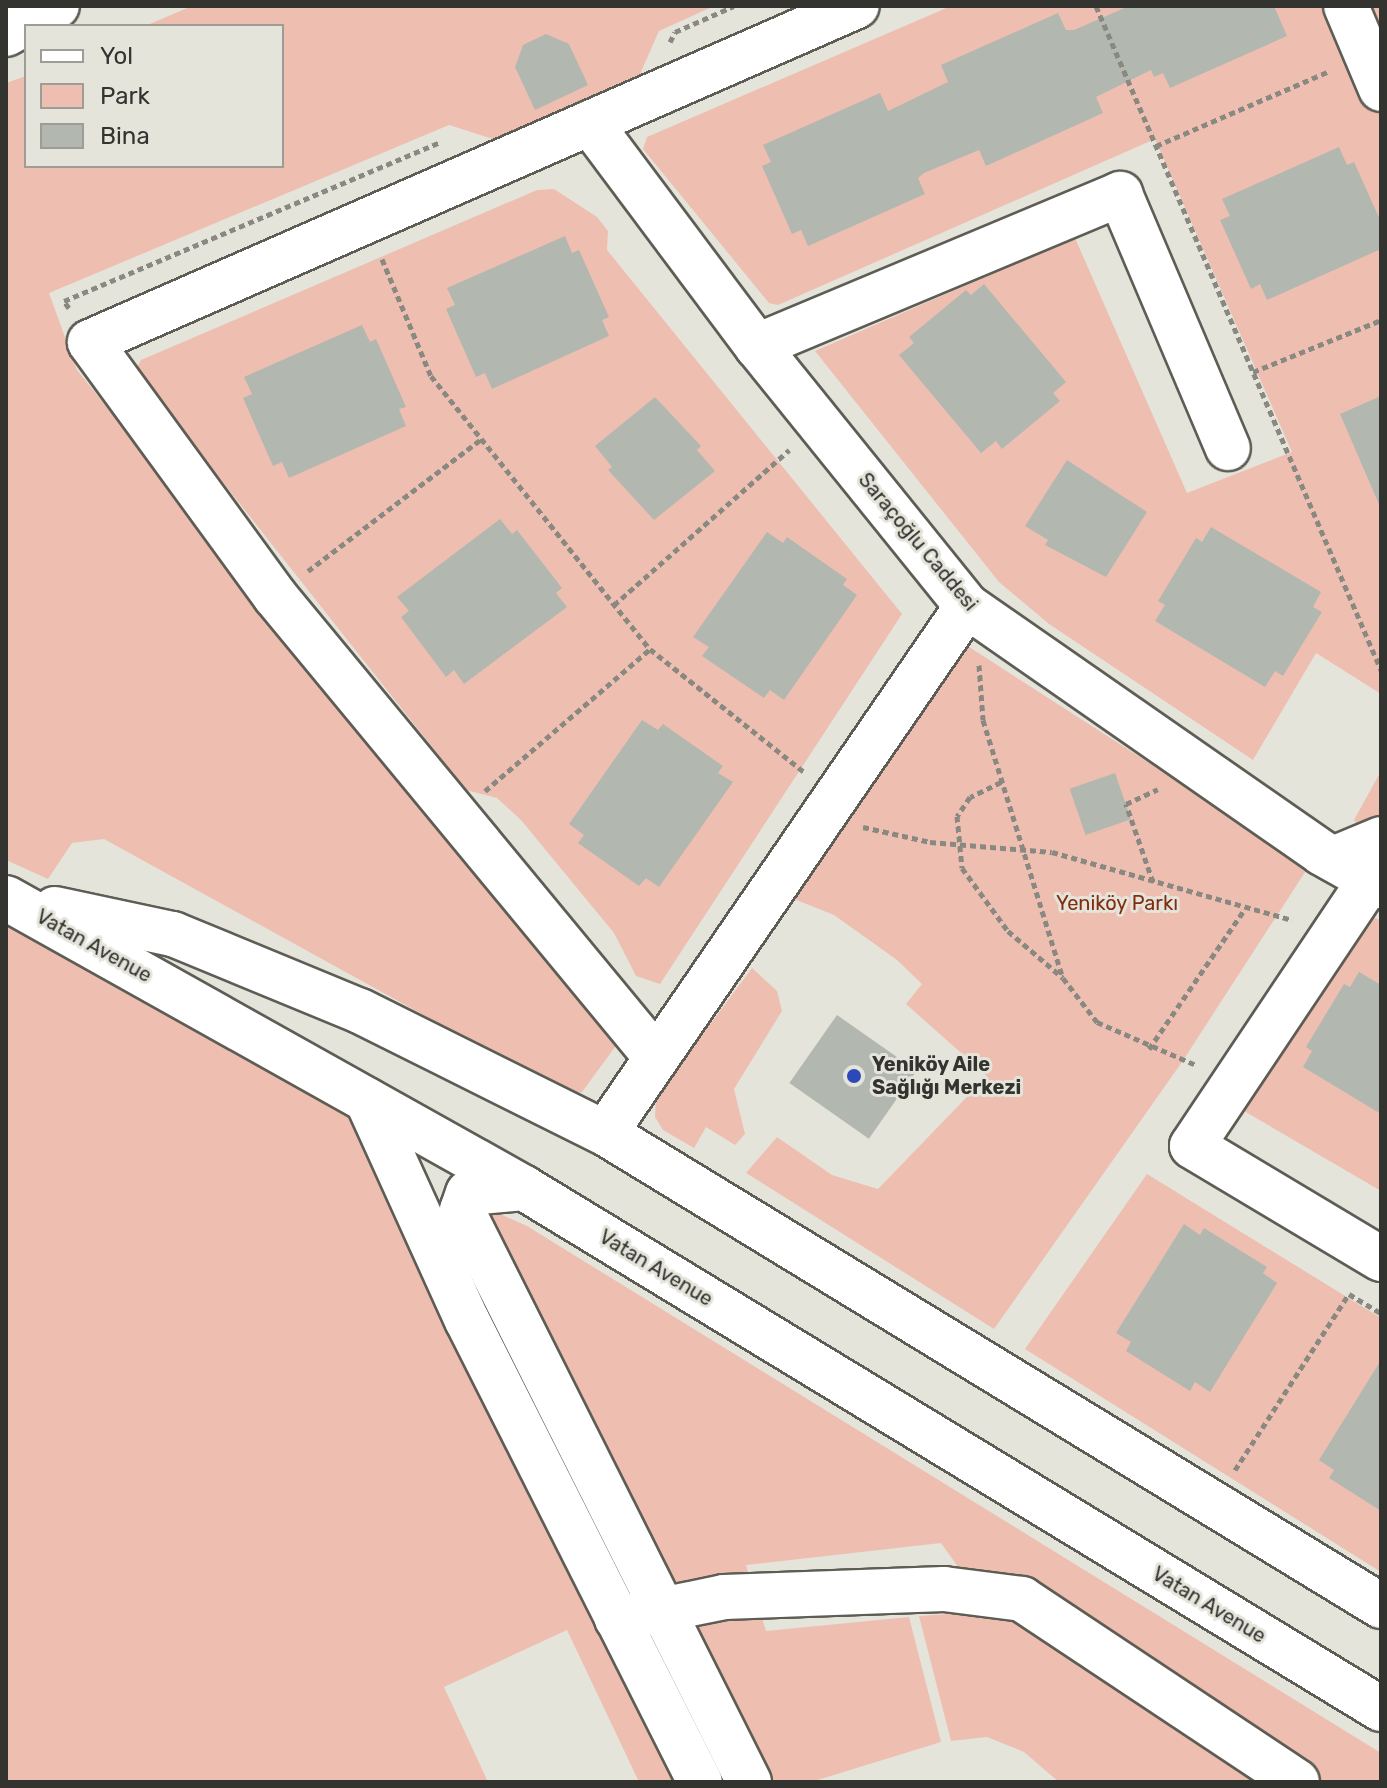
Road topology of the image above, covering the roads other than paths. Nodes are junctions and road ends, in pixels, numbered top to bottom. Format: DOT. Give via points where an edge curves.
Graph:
graph roads {
  1 [pos="46,6"];
  2 [pos="57,6"];
  3 [pos="857,6"];
  4 [pos="1346,6"];
  5 [pos="6,22"];
  6 [pos="24,24"];
  7 [pos="24,24"];
  8 [pos="6,34"];
  9 [pos="1374,72"];
  10 [pos="590,123"];
  11 [pos="757,346"];
  12 [pos="1228,448"];
  13 [pos="978,614"];
  14 [pos="1366,866"];
  15 [pos="8,903"];
  16 [pos="655,1056"];
  17 [pos="367,1100"];
  18 [pos="605,1133"];
  19 [pos="524,1188"];
  20 [pos="1381,1259"];
  21 [pos="1381,1606"];
  22 [pos="658,1608"];
  23 [pos="617,1619"];
  24 [pos="1381,1709"];
  25 [pos="745,1774"];
  26 [pos="701,1782"];
  27 [pos="1297,1782"];
  1 -- 5 [label="main road"];
  2 -- 7 [label="main road"];
  3 -- 10 [label="main road"];
  4 -- 9 [label="main road"];
  6 -- 8 [label="main road"];
  10 -- 11 [label="main road, Saraçoğlu Caddesi"];
  10 -- 16 [label="main road" via="90,342 275,596"];
  11 -- 12 [label="main road" via="1120,194"];
  11 -- 13 [label="main road, Saraçoğlu Caddesi"];
  13 -- 14 [label="main road, Saraçoğlu Caddesi" via="1172,749"];
  13 -- 16 [label="main road" via="827,804"];
  14 -- 20 [label="main road" via="1335,930 1192,1146"];
  15 -- 17 [label="main road, Vatan Avenue"];
  15 -- 18 [label="main road, Vatan Avenue" via="173,934 360,1011"];
  16 -- 18 [label="main road"];
  17 -- 19 [label="main road, Vatan Avenue"];
  17 -- 23 [label="main road" via="467,1320"];
  18 -- 21 [label="main road, Vatan Avenue"];
  19 -- 22 [label="main road" via="468,1193 462,1210"];
  19 -- 24 [label="main road, Vatan Avenue"];
  22 -- 23 [label="main road"];
  22 -- 25 [label="main road"];
  22 -- 27 [label="main road" via="724,1597 926,1589 1022,1599"];
  23 -- 26 [label="main road"];
  25 -- 26 [label="main road"];
}
